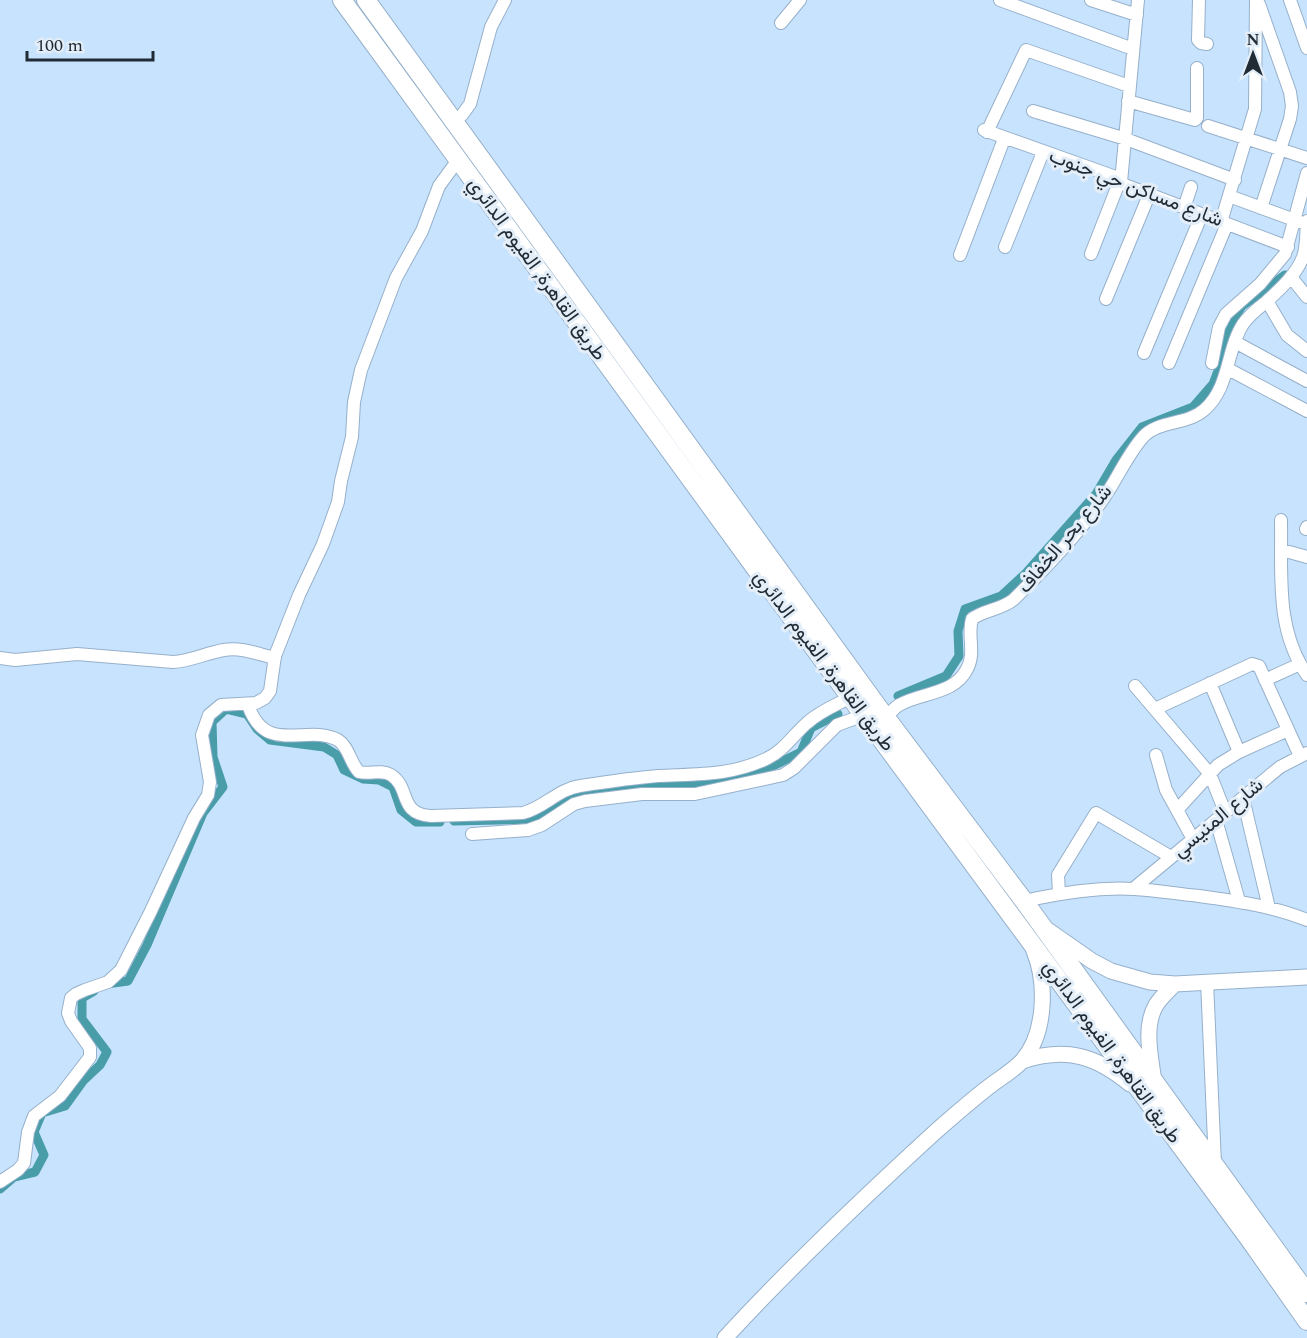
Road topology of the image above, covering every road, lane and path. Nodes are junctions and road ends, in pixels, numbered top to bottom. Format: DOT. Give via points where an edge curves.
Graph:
graph roads {
  1 [pos="342,0"];
  2 [pos="366,0"];
  3 [pos="506,0"];
  4 [pos="800,0"];
  5 [pos="1000,0"];
  6 [pos="1091,0"];
  7 [pos="1138,0"];
  8 [pos="1198,0"];
  9 [pos="1257,0"];
  10 [pos="1290,0"];
  11 [pos="1137,15"];
  12 [pos="781,23"];
  13 [pos="1207,44"];
  14 [pos="399,45"];
  15 [pos="1307,48"];
  16 [pos="1132,49"];
  17 [pos="383,57"];
  18 [pos="1197,68"];
  19 [pos="1129,86"];
  20 [pos="1128,100"];
  21 [pos="1033,111"];
  22 [pos="454,121"];
  23 [pos="1208,126"];
  24 [pos="1004,139"];
  25 [pos="1126,139"];
  26 [pos="1248,139"];
  27 [pos="1280,149"];
  28 [pos="1043,152"];
  29 [pos="1307,158"];
  30 [pos="458,159"];
  31 [pos="1307,173"];
  32 [pos="1235,180"];
  33 [pos="1121,181"];
  34 [pos="1191,187"];
  35 [pos="1149,195"];
  36 [pos="1229,196"];
  37 [pos="1184,208"];
  38 [pos="1261,208"];
  39 [pos="1202,214"];
  40 [pos="1304,222"];
  41 [pos="1224,223"];
  42 [pos="1005,247"];
  43 [pos="1288,247"];
  44 [pos="1091,254"];
  45 [pos="960,255"];
  46 [pos="1305,258"];
  47 [pos="1291,277"];
  48 [pos="1307,297"];
  49 [pos="1106,300"];
  50 [pos="1267,301"];
  51 [pos="1235,342"];
  52 [pos="1307,351"];
  53 [pos="1144,353"];
  54 [pos="1169,363"];
  55 [pos="1212,363"];
  56 [pos="1228,369"];
  57 [pos="1307,381"];
  58 [pos="1307,411"];
  59 [pos="1281,520"];
  60 [pos="1282,550"];
  61 [pos="1307,557"];
  62 [pos="0,658"];
  63 [pos="275,658"];
  64 [pos="1300,664"];
  65 [pos="1307,675"];
  66 [pos="1265,680"];
  67 [pos="1209,683"];
  68 [pos="1135,686"];
  69 [pos="851,697"];
  70 [pos="248,705"];
  71 [pos="1155,709"];
  72 [pos="876,713"];
  73 [pos="1288,730"];
  74 [pos="894,741"];
  75 [pos="1239,752"];
  76 [pos="1304,754"];
  77 [pos="1156,755"];
  78 [pos="1209,774"];
  79 [pos="1243,798"];
  80 [pos="1178,809"];
  81 [pos="1220,816"];
  82 [pos="472,834"];
  83 [pos="1193,839"];
  84 [pos="1171,857"];
  85 [pos="1133,889"];
  86 [pos="1059,893"];
  87 [pos="1024,901"];
  88 [pos="1239,901"];
  89 [pos="1269,908"];
  90 [pos="1307,920"];
  91 [pos="1042,926"];
  92 [pos="1030,940"];
  93 [pos="1307,977"];
  94 [pos="1207,981"];
  95 [pos="1175,984"];
  96 [pos="1022,1061"];
  97 [pos="1150,1090"];
  98 [pos="1215,1166"];
  99 [pos="0,1182"];
  100 [pos="1256,1235"];
  101 [pos="1285,1275"];
  102 [pos="1307,1293"];
  103 [pos="1307,1321"];
  104 [pos="725,1338"];
  1 -- 17 [label="highway, طريق القاهرة, الفيوم الدائري"];
  2 -- 14 [label="highway, طريق القاهرة, الفيوم الدائري"];
  3 -- 22 [label="street" via="491,27 470,104"];
  4 -- 12 [label="street"];
  5 -- 16 [label="street"];
  6 -- 11 [label="street"];
  7 -- 11 [label="street"];
  8 -- 13 [label="street" via="1198,40"];
  9 -- 26 [label="street" via="1256,102"];
  9 -- 27 [label="street" via="1291,99 1290,119"];
  10 -- 15 [label="street"];
  11 -- 16 [label="street"];
  14 -- 17 [label="highway"];
  14 -- 22 [label="highway, طريق القاهرة, الفيوم الدائري"];
  16 -- 19 [label="street"];
  17 -- 30 [label="highway, طريق القاهرة, الفيوم الدائري"];
  18 -- 20 [label="street" via="1195,120"];
  19 -- 20 [label="street"];
  19 -- 24 [label="street, شارع مساكن حي جنوب" via="1026,50 985,131"];
  20 -- 25 [label="street"];
  21 -- 25 [label="street"];
  22 -- 72 [label="highway, طريق القاهرة, الفيوم الدائري"];
  23 -- 26 [label="street"];
  24 -- 28 [label="street, شارع مساكن حي جنوب"];
  24 -- 45 [label="street"];
  25 -- 32 [label="street"];
  25 -- 33 [label="street"];
  26 -- 27 [label="street"];
  26 -- 32 [label="street"];
  27 -- 29 [label="street"];
  27 -- 38 [label="street"];
  28 -- 33 [label="street, شارع مساكن حي جنوب"];
  28 -- 42 [label="street"];
  30 -- 63 [label="street" via="439,186 422,231 382,311 357,387 352,437 334,515"];
  30 -- 69 [label="highway, طريق القاهرة, الفيوم الدائري"];
  31 -- 40 [label="street, شارع بحر الخفاف"];
  32 -- 36 [label="street"];
  33 -- 35 [label="street, شارع مساكن حي جنوب"];
  33 -- 44 [label="street"];
  34 -- 37 [label="street"];
  35 -- 37 [label="street, شارع مساكن حي جنوب"];
  35 -- 49 [label="street"];
  36 -- 38 [label="street"];
  36 -- 41 [label="street"];
  37 -- 39 [label="street, شارع مساكن حي جنوب"];
  38 -- 40 [label="street"];
  39 -- 41 [label="street, شارع مساكن حي جنوب"];
  39 -- 53 [label="street"];
  40 -- 43 [label="street, شارع بحر الخفاف"];
  40 -- 46 [label="street, شارع بحر الخفاف"];
  41 -- 43 [label="street, شارع مساكن حي جنوب"];
  41 -- 54 [label="street"];
  43 -- 55 [label="street, شارع بحر الخفاف" via="1269,274 1226,314"];
  46 -- 47 [label="street, شارع بحر الخفاف"];
  47 -- 48 [label="street"];
  47 -- 50 [label="street, شارع بحر الخفاف"];
  50 -- 51 [label="street, شارع بحر الخفاف" via="1246,319"];
  50 -- 52 [label="street" via="1287,335"];
  51 -- 56 [label="street, شارع بحر الخفاف"];
  51 -- 57 [label="street"];
  56 -- 58 [label="street"];
  56 -- 72 [label="street, شارع بحر الخفاف" via="1206,409 1143,436 1102,502 1016,597 1005,606 972,619 972,653 963,677 949,687"];
  59 -- 60 [label="street"];
  60 -- 61 [label="street"];
  60 -- 64 [label="street" via="1285,629"];
  62 -- 63 [label="street" via="77,654 173,662 235,649"];
  63 -- 70 [label="street" via="270,691 265,698"];
  64 -- 65 [label="street"];
  64 -- 66 [label="street"];
  66 -- 67 [label="street" via="1259,666 1252,664"];
  66 -- 73 [label="street"];
  67 -- 71 [label="street"];
  67 -- 75 [label="street"];
  68 -- 71 [label="street"];
  69 -- 70 [label="street" via="814,717 768,759 736,770 579,786 523,813 431,816 414,813 392,776 359,772 339,741 324,736 279,736 261,726"];
  69 -- 72 [label="highway, طريق القاهرة, الفيوم الدائري"];
  70 -- 99 [label="street" via="221,705 209,715 202,735 210,782 208,795 121,970 108,982 71,998 68,1013 90,1048 90,1057 60,1096 34,1116 24,1162"];
  71 -- 78 [label="street"];
  72 -- 74 [label="highway, طريق القاهرة, الفيوم الدائري"];
  72 -- 82 [label="street" via="837,725 794,768 775,777 695,794 642,794 585,801 528,830"];
  73 -- 75 [label="street"];
  73 -- 76 [label="street"];
  74 -- 87 [label="highway, طريق القاهرة, الفيوم الدائري"];
  74 -- 92 [label="highway, طريق القاهرة, الفيوم الدائري"];
  75 -- 78 [label="street"];
  76 -- 79 [label="street, شارع المنيسي" via="1280,767"];
  77 -- 80 [label="street" via="1166,790"];
  78 -- 80 [label="street"];
  78 -- 81 [label="street"];
  79 -- 81 [label="street, شارع المنيسي"];
  79 -- 89 [label="street"];
  80 -- 83 [label="street"];
  81 -- 83 [label="street, شارع المنيسي"];
  81 -- 88 [label="street"];
  83 -- 84 [label="street, شارع المنيسي"];
  84 -- 85 [label="street, شارع المنيسي"];
  84 -- 86 [label="street" via="1096,813 1058,874"];
  85 -- 86 [label="street"];
  85 -- 88 [label="street"];
  86 -- 87 [label="street"];
  87 -- 91 [label="highway, طريق القاهرة, الفيوم الدائري"];
  88 -- 89 [label="street"];
  89 -- 90 [label="street"];
  91 -- 95 [label="main road" via="1111,971 1150,982"];
  91 -- 97 [label="highway, طريق القاهرة, الفيوم الدائري"];
  92 -- 96 [label="main road" via="1040,967 1041,1002 1034,1039"];
  92 -- 97 [label="highway, طريق القاهرة, الفيوم الدائري"];
  93 -- 94 [label="main road"];
  94 -- 95 [label="main road"];
  94 -- 98 [label="street"];
  95 -- 97 [label="main road" via="1155,1006 1151,1018"];
  96 -- 97 [label="main road" via="1050,1054 1080,1056"];
  96 -- 104 [label="main road" via="878,1184"];
  97 -- 98 [label="highway, طريق القاهرة, الفيوم الدائري"];
  97 -- 100 [label="highway, طريق القاهرة, الفيوم الدائري"];
  98 -- 100 [label="highway, طريق القاهرة, الفيوم الدائري"];
  100 -- 101 [label="highway, طريق القاهرة, الفيوم الدائري"];
  101 -- 102 [label="highway, طريق القاهرة, الفيوم الدائري"];
  101 -- 103 [label="highway, طريق القاهرة, الفيوم الدائري"];
}
